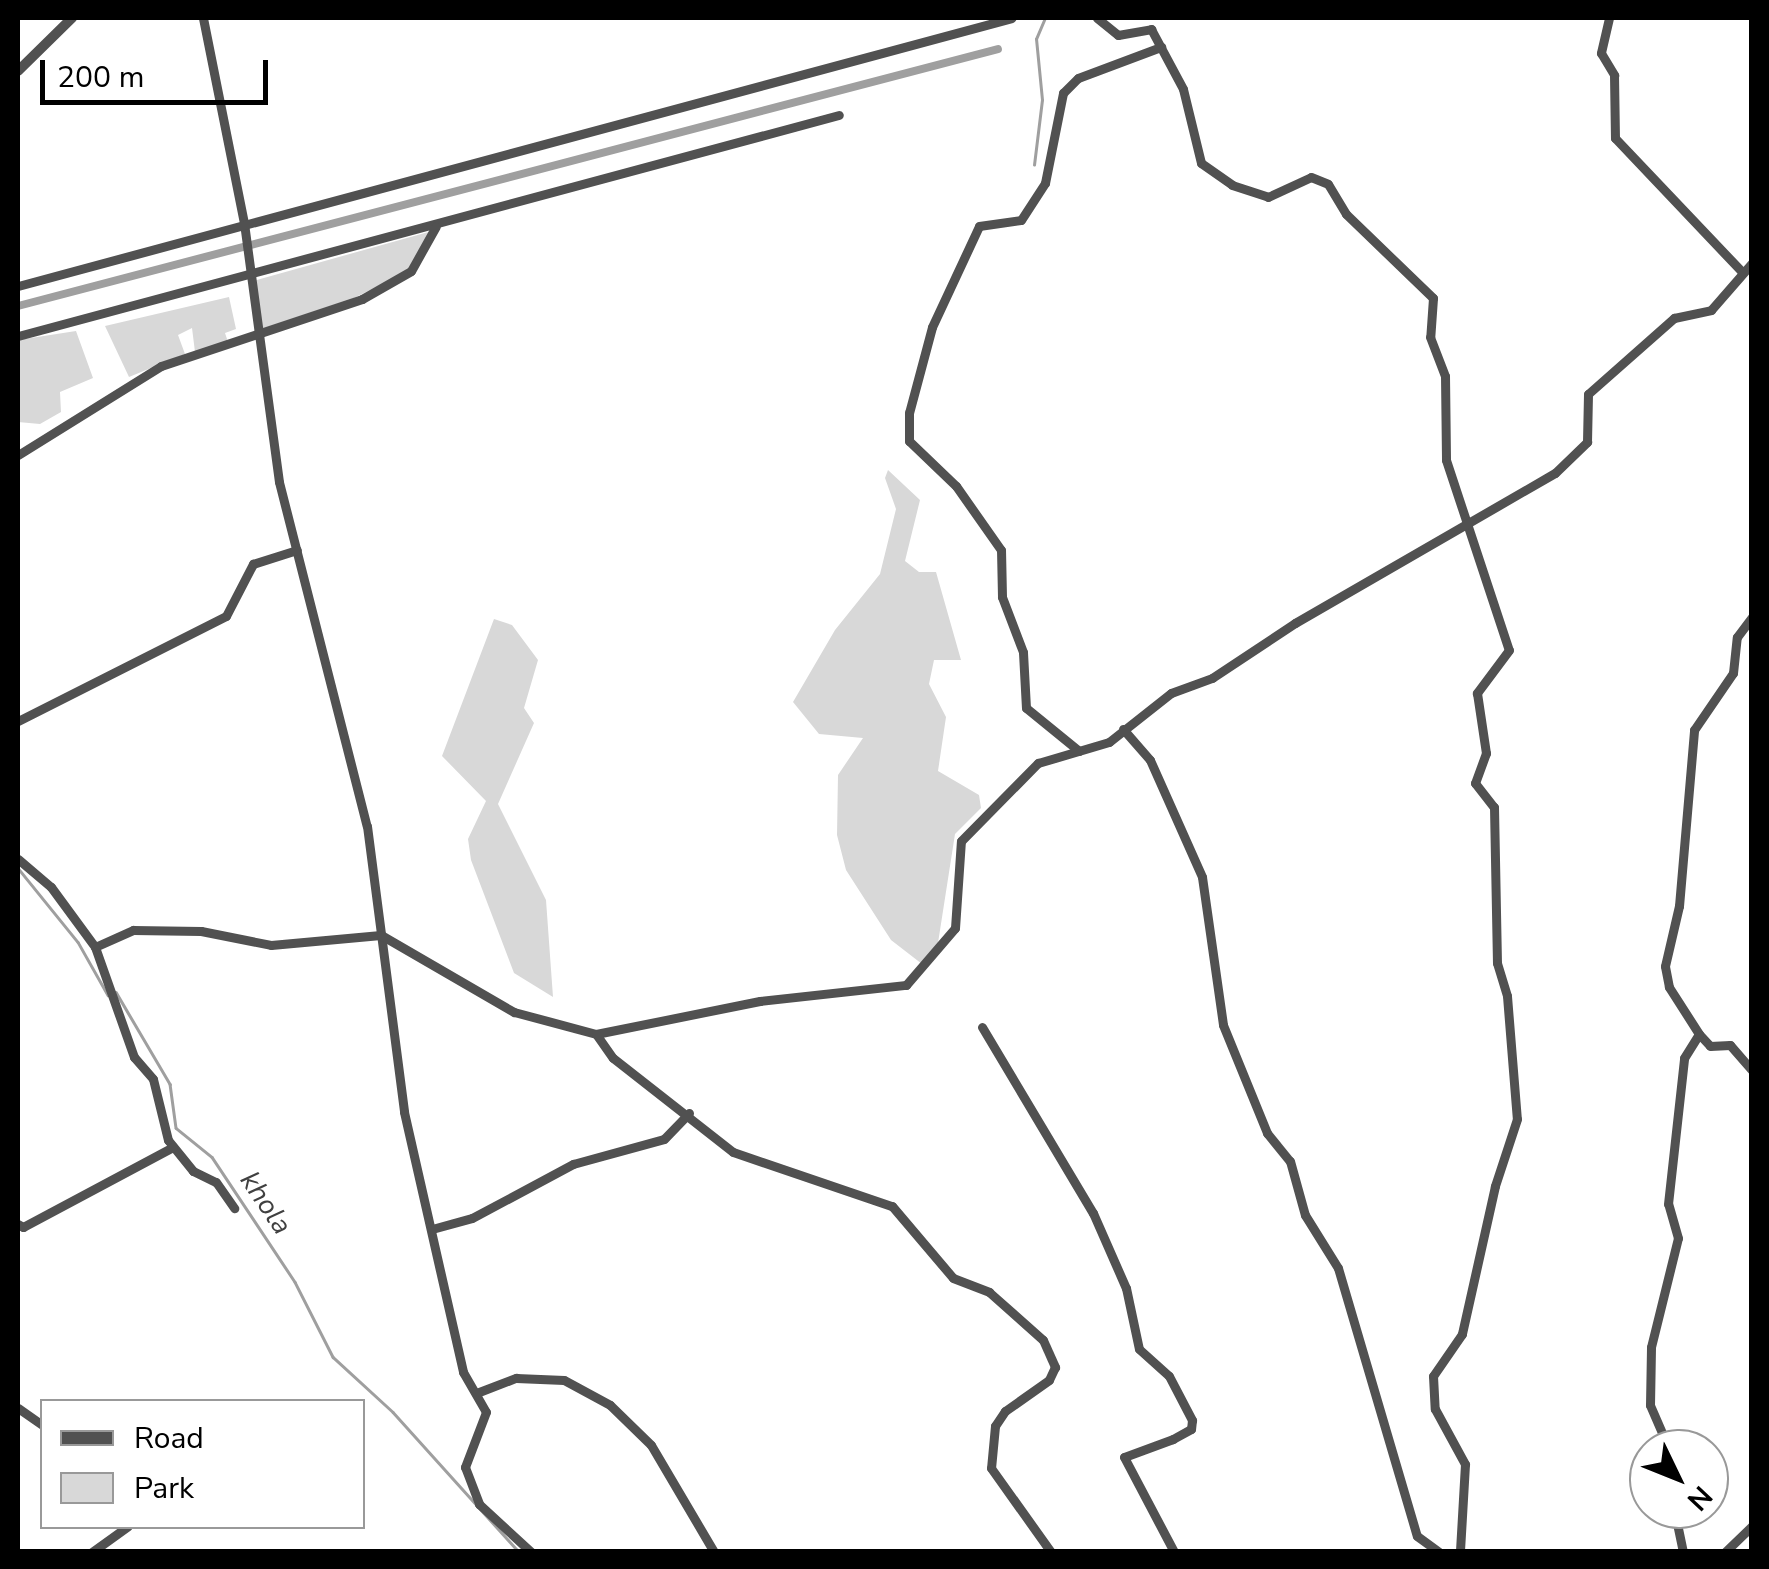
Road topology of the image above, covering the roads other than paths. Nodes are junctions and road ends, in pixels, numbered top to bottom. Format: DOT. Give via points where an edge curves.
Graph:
graph roads {
  1 [pos="72,18"];
  2 [pos="203,18"];
  3 [pos="1012,18"];
  4 [pos="1096,18"];
  5 [pos="1609,18"];
  6 [pos="1161,47"];
  7 [pos="18,71"];
  8 [pos="839,115"];
  9 [pos="244,223"];
  10 [pos="436,226"];
  11 [pos="1752,263"];
  12 [pos="250,272"];
  13 [pos="1742,272"];
  14 [pos="18,286"];
  15 [pos="255,334"];
  16 [pos="18,336"];
  17 [pos="18,454"];
  18 [pos="1463,526"];
  19 [pos="297,550"];
  20 [pos="1752,616"];
  21 [pos="18,721"];
  22 [pos="1123,730"];
  23 [pos="1079,751"];
  24 [pos="18,859"];
  25 [pos="381,936"];
  26 [pos="95,947"];
  27 [pos="982,1027"];
  28 [pos="596,1034"];
  29 [pos="1699,1034"];
  30 [pos="1752,1070"];
  31 [pos="689,1113"];
  32 [pos="174,1147"];
  33 [pos="234,1208"];
  34 [pos="18,1224"];
  35 [pos="432,1229"];
  36 [pos="479,1392"];
  37 [pos="18,1408"];
  38 [pos="40,1424"];
  39 [pos="1660,1429"];
  40 [pos="1752,1526"];
  41 [pos="124,1529"];
  42 [pos="92,1552"];
  43 [pos="530,1552"];
  44 [pos="714,1552"];
  45 [pos="1051,1552"];
  46 [pos="1174,1552"];
  47 [pos="1439,1552"];
  48 [pos="1460,1552"];
  49 [pos="1725,1552"];
  1 -- 7 [label="street"];
  2 -- 9 [label="street"];
  3 -- 9 [label="street"];
  4 -- 6 [label="street" via="1118,36 1151,29"];
  5 -- 13 [label="street" via="1601,53 1614,76 1615,138"];
  6 -- 18 [label="street" via="1183,89 1201,164 1232,185 1268,197 1311,177 1328,184 1346,214 1432,298 1430,336 1445,376 1446,460"];
  6 -- 23 [label="street" via="1078,78 1063,93 1045,183 1021,220 979,226 932,327 909,414 909,441 956,486 1001,550 1002,597 1022,652 1026,708"];
  8 -- 10 [label="street"];
  9 -- 12 [label="street"];
  9 -- 14 [label="street"];
  10 -- 12 [label="street"];
  10 -- 15 [label="street" via="411,271 362,299"];
  11 -- 13 [label="street"];
  12 -- 15 [label="street"];
  12 -- 16 [label="street"];
  13 -- 18 [label="street" via="1711,310 1674,318 1588,394 1587,442 1555,473"];
  15 -- 17 [label="street" via="118,388"];
  15 -- 19 [label="street"];
  18 -- 22 [label="street" via="1212,678 1171,694"];
  18 -- 48 [label="street" via="1509,650 1477,693 1486,753 1474,783 1494,806 1497,963 1507,996 1517,1119 1494,1186 1462,1334 1432,1376 1435,1409 1465,1464"];
  19 -- 21 [label="street" via="253,564 226,616"];
  19 -- 25 [label="street" via="368,826"];
  20 -- 29 [label="street" via="1737,637 1734,674 1694,730 1679,906 1665,966 1669,987"];
  22 -- 23 [label="street"];
  22 -- 47 [label="street" via="1150,760 1202,877 1223,1025 1266,1134 1290,1162 1305,1214 1338,1268 1417,1536"];
  23 -- 28 [label="street" via="1038,763 972,825 961,841 954,928 906,985 760,1001"];
  24 -- 26 [label="street" via="60,897"];
  25 -- 26 [label="street" via="271,946 201,931 134,930"];
  25 -- 28 [label="street" via="514,1012"];
  25 -- 35 [label="street" via="404,1112"];
  26 -- 32 [label="street" via="134,1058 153,1079"];
  27 -- 46 [label="street" via="1093,1213 1126,1288 1139,1349 1170,1376 1192,1420 1191,1429 1173,1439 1124,1457"];
  28 -- 31 [label="street" via="614,1058"];
  29 -- 30 [label="street" via="1710,1046 1730,1045"];
  29 -- 39 [label="street" via="1684,1058 1668,1204 1678,1238 1650,1347 1650,1406"];
  31 -- 35 [label="street" via="664,1138 572,1164 472,1218"];
  31 -- 45 [label="street" via="733,1152 892,1206 952,1278 989,1292 1043,1340 1055,1367 995,1426 991,1468"];
  32 -- 33 [label="street" via="193,1171 216,1182"];
  32 -- 34 [label="street"];
  35 -- 36 [label="street" via="463,1372"];
  36 -- 43 [label="street" via="486,1412 465,1467 479,1504"];
  36 -- 44 [label="street" via="516,1378 564,1380 610,1405 650,1445"];
  37 -- 38 [label="street"];
  40 -- 49 [label="street"];
  41 -- 42 [label="street"];
}
